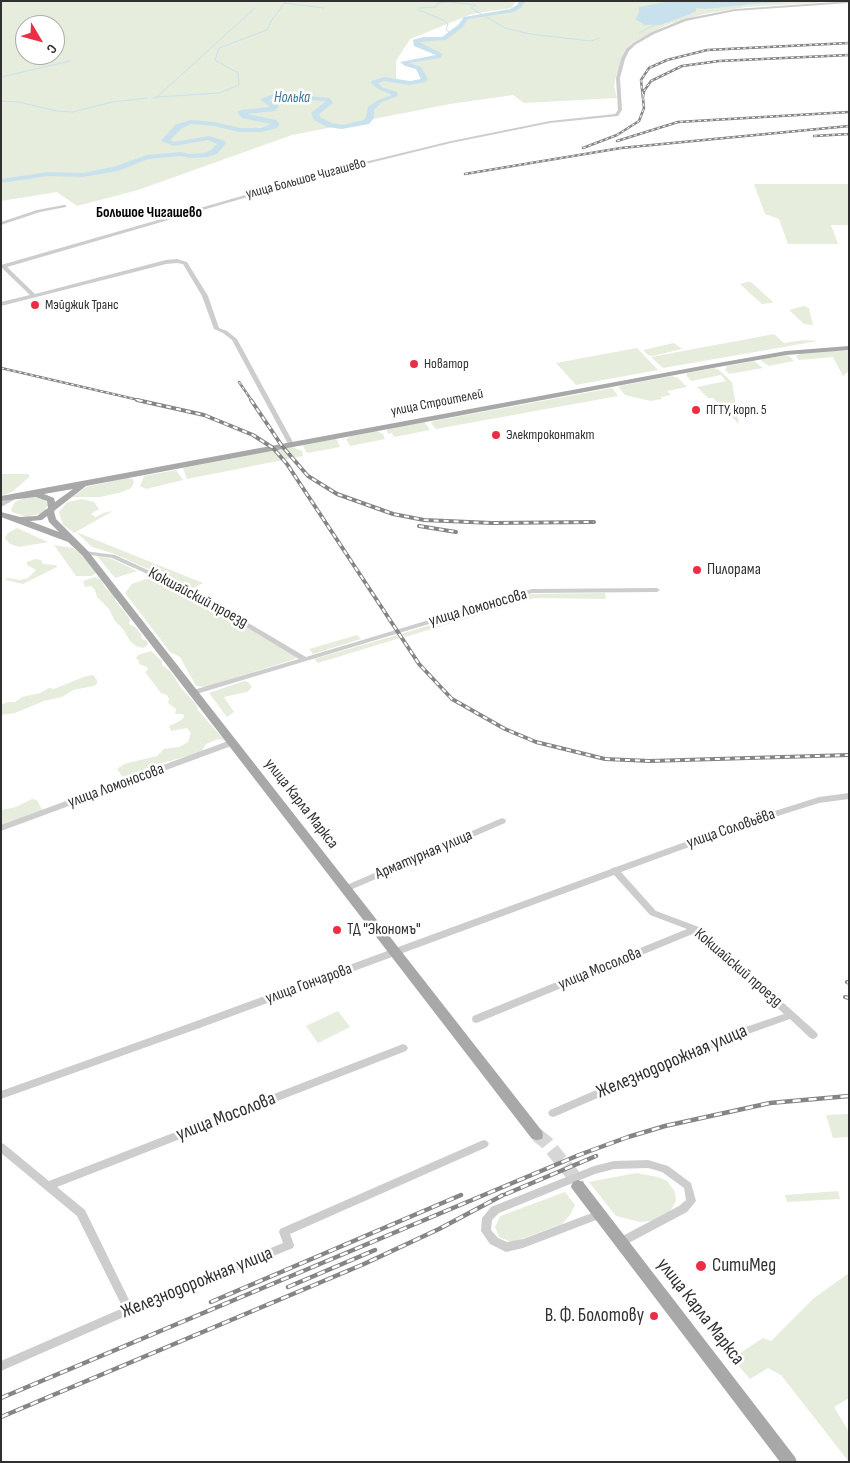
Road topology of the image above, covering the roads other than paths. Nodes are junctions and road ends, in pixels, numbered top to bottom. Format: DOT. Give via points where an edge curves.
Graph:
graph roads {
  1 [pos="849,2"];
  2 [pos="64,206"];
  3 [pos="1,224"];
  4 [pos="2,266"];
  5 [pos="32,295"];
  6 [pos="1,304"];
  7 [pos="849,348"];
  8 [pos="291,444"];
  9 [pos="89,482"];
  10 [pos="31,494"];
  11 [pos="16,498"];
  12 [pos="1,499"];
  13 [pos="1,505"];
  14 [pos="51,510"];
  15 [pos="1,514"];
  16 [pos="15,519"];
  17 [pos="71,540"];
  18 [pos="85,553"];
  19 [pos="657,590"];
  20 [pos="305,659"];
  21 [pos="193,693"];
  22 [pos="231,743"];
  23 [pos="849,796"];
  24 [pos="502,821"];
  25 [pos="1,828"];
  26 [pos="615,870"];
  27 [pos="345,888"];
  28 [pos="696,930"];
  29 [pos="394,952"];
  30 [pos="792,1015"];
  31 [pos="476,1019"];
  32 [pos="813,1035"];
  33 [pos="403,1048"];
  34 [pos="1,1095"];
  35 [pos="553,1113"];
  36 [pos="537,1135"];
  37 [pos="484,1144"];
  38 [pos="1,1147"];
  39 [pos="48,1186"];
  40 [pos="578,1186"];
  41 [pos="600,1214"];
  42 [pos="621,1242"];
  43 [pos="129,1310"];
  44 [pos="1,1366"];
  45 [pos="790,1462"];
  1 -- 4 [label="street, улица Большое Чигашево" via="726,12 685,20 653,33 627,50 618,78 620,110 616,115 544,124 345,167"];
  2 -- 3 [label="street"];
  4 -- 5 [label="street"];
  5 -- 6 [label="street"];
  5 -- 8 [label="street" via="166,262 185,263 205,296 218,329 234,339"];
  7 -- 8 [label="main road, улица Строителей" via="786,353"];
  8 -- 9 [label="main road, улица Строителей"];
  9 -- 10 [label="main road, улица Строителей"];
  9 -- 14 [label="main road"];
  10 -- 11 [label="main road, улица Строителей"];
  10 -- 14 [label="main road" via="48,497 53,504"];
  11 -- 12 [label="main road, улица Строителей"];
  11 -- 13 [label="street"];
  11 -- 16 [label="main road" via="8,503 5,510"];
  14 -- 16 [label="main road" via="39,518"];
  14 -- 17 [label="main road" via="52,520"];
  15 -- 16 [label="main road, улица Карла Маркса"];
  16 -- 17 [label="main road, улица Карла Маркса"];
  17 -- 18 [label="main road, улица Карла Маркса"];
  18 -- 20 [label="street, Кокшайский проезд" via="113,556 194,593"];
  18 -- 21 [label="main road, улица Карла Маркса"];
  19 -- 20 [label="street, улица Ломоносова" via="532,592"];
  20 -- 21 [label="street, улица Ломоносова"];
  21 -- 22 [label="main road, улица Карла Маркса"];
  22 -- 25 [label="street, улица Ломоносова"];
  22 -- 27 [label="main road, улица Карла Маркса"];
  23 -- 26 [label="street, улица Соловьёва" via="801,805"];
  24 -- 27 [label="street, Арматурная улица"];
  26 -- 28 [label="street, Кокшайский проезд" via="653,913"];
  26 -- 29 [label="street, улица Гончарова"];
  27 -- 29 [label="main road, улица Карла Маркса"];
  28 -- 30 [label="street, Кокшайский проезд"];
  28 -- 31 [label="street, улица Мосолова"];
  29 -- 34 [label="street, улица Гончарова"];
  29 -- 36 [label="main road, улица Карла Маркса"];
  30 -- 32 [label="street, Кокшайский проезд"];
  30 -- 35 [label="street, Железнодорожная улица" via="731,1036"];
  33 -- 39 [label="street, улица Мосолова"];
  37 -- 43 [label="street, Железнодорожная улица" via="284,1232 289,1245"];
  38 -- 39 [label="street"];
  39 -- 43 [label="street" via="81,1213"];
  40 -- 41 [label="main road, улица Карла Маркса"];
  41 -- 42 [label="main road, улица Карла Маркса"];
  41 -- 42 [label="street" via="506,1247 486,1232 487,1218 495,1210 614,1165 648,1164 665,1169 688,1186 691,1201 684,1209"];
  42 -- 45 [label="main road, улица Карла Маркса"];
  43 -- 44 [label="street, Железнодорожная улица"];
}
